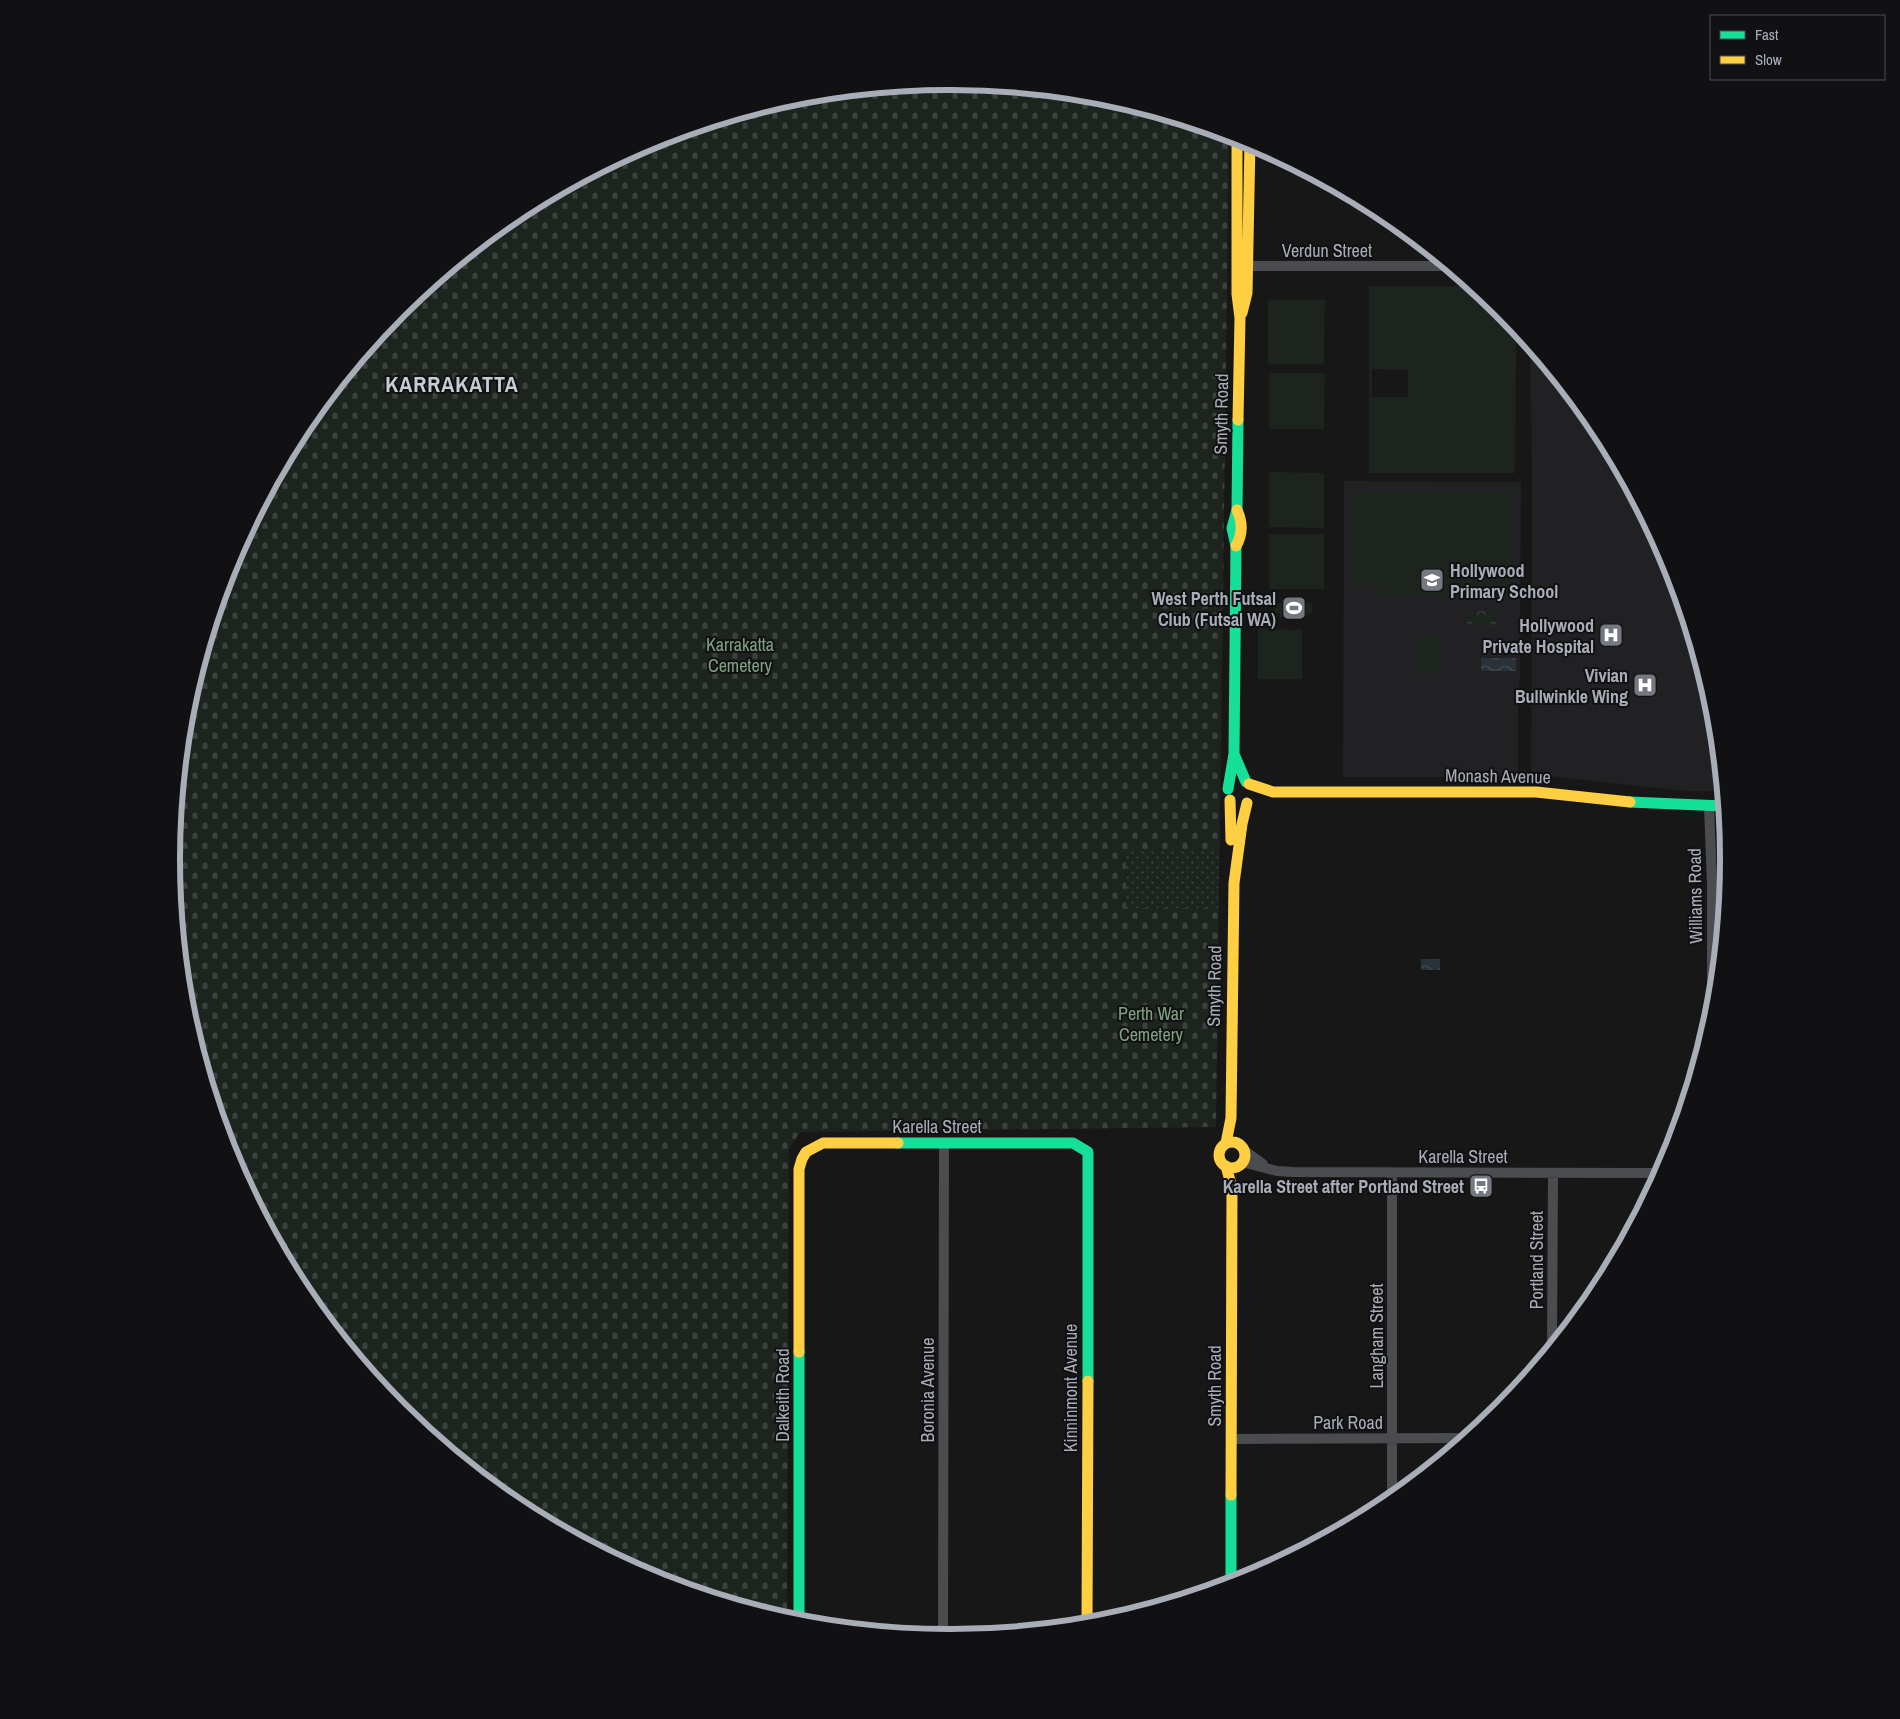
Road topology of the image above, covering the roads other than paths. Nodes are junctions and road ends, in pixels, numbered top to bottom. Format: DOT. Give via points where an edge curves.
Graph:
graph roads {
  1 [pos="1237,146"];
  2 [pos="1249,151"];
  3 [pos="1242,266"];
  4 [pos="1439,266"];
  5 [pos="1234,754"];
  6 [pos="1247,783"];
  7 [pos="1272,792"];
  8 [pos="1229,795"];
  9 [pos="1248,802"];
  10 [pos="1709,806"];
  11 [pos="1718,806"];
  12 [pos="1234,883"];
  13 [pos="1714,946"];
  14 [pos="1231,1142"];
  15 [pos="944,1143"];
  16 [pos="1088,1152"];
  17 [pos="1242,1160"];
  18 [pos="1226,1166"];
  19 [pos="799,1169"];
  20 [pos="1652,1173"];
  21 [pos="1392,1174"];
  22 [pos="1553,1174"];
  23 [pos="1232,1188"];
  24 [pos="1552,1338"];
  25 [pos="1392,1438"];
  26 [pos="1457,1438"];
  27 [pos="1231,1439"];
  28 [pos="1392,1489"];
  29 [pos="1231,1575"];
  30 [pos="799,1614"];
  31 [pos="1087,1616"];
  32 [pos="942,1629"];
  1 -- 3 [label="street, Smyth Road"];
  2 -- 3 [label="street, Smyth Road"];
  3 -- 4 [label="street, Verdun Street"];
  3 -- 5 [label="street, Smyth Road" via="1237,294 1240,318 1237,510 1231,527 1236,546"];
  5 -- 6 [label="street, Smyth Road"];
  5 -- 8 [label="street, Smyth Road"];
  6 -- 7 [label="street, Monash Avenue"];
  6 -- 8 [label="street" via="1236,781"];
  6 -- 9 [label="street" via="1252,791"];
  7 -- 9 [label="street, Monash Avenue"];
  7 -- 10 [label="street, Monash Avenue" via="1536,792 1652,804"];
  8 -- 9 [label="street" via="1238,805"];
  8 -- 12 [label="street, Smyth Road" via="1230,865"];
  9 -- 12 [label="street, Smyth Road" via="1240,826 1239,864"];
  10 -- 11 [label="street, Monash Avenue"];
  10 -- 13 [label="street, Williams Road"];
  12 -- 14 [label="street, Smyth Road"];
  14 -- 17 [label="street"];
  14 -- 18 [label="street" via="1220,1148 1218,1154"];
  15 -- 16 [label="street, Karella Street" via="1073,1143"];
  15 -- 19 [label="street, Karella Street" via="823,1143 809,1148 801,1157"];
  15 -- 32 [label="street, Boronia Avenue"];
  16 -- 31 [label="street, Kinninmont Avenue"];
  17 -- 18 [label="street" via="1233,1168"];
  17 -- 21 [label="street, Karella Street" via="1277,1171"];
  17 -- 23 [label="street, Smyth Road"];
  18 -- 23 [label="street, Smyth Road"];
  19 -- 30 [label="street, Dalkeith Road"];
  20 -- 22 [label="street, Karella Street"];
  21 -- 22 [label="street, Karella Street"];
  21 -- 25 [label="street, Langham Street"];
  22 -- 24 [label="street, Portland Street"];
  23 -- 27 [label="street, Smyth Road"];
  25 -- 26 [label="street, Park Road"];
  25 -- 27 [label="street, Park Road"];
  25 -- 28 [label="street, Langham Street"];
  27 -- 29 [label="street, Smyth Road"];
}
